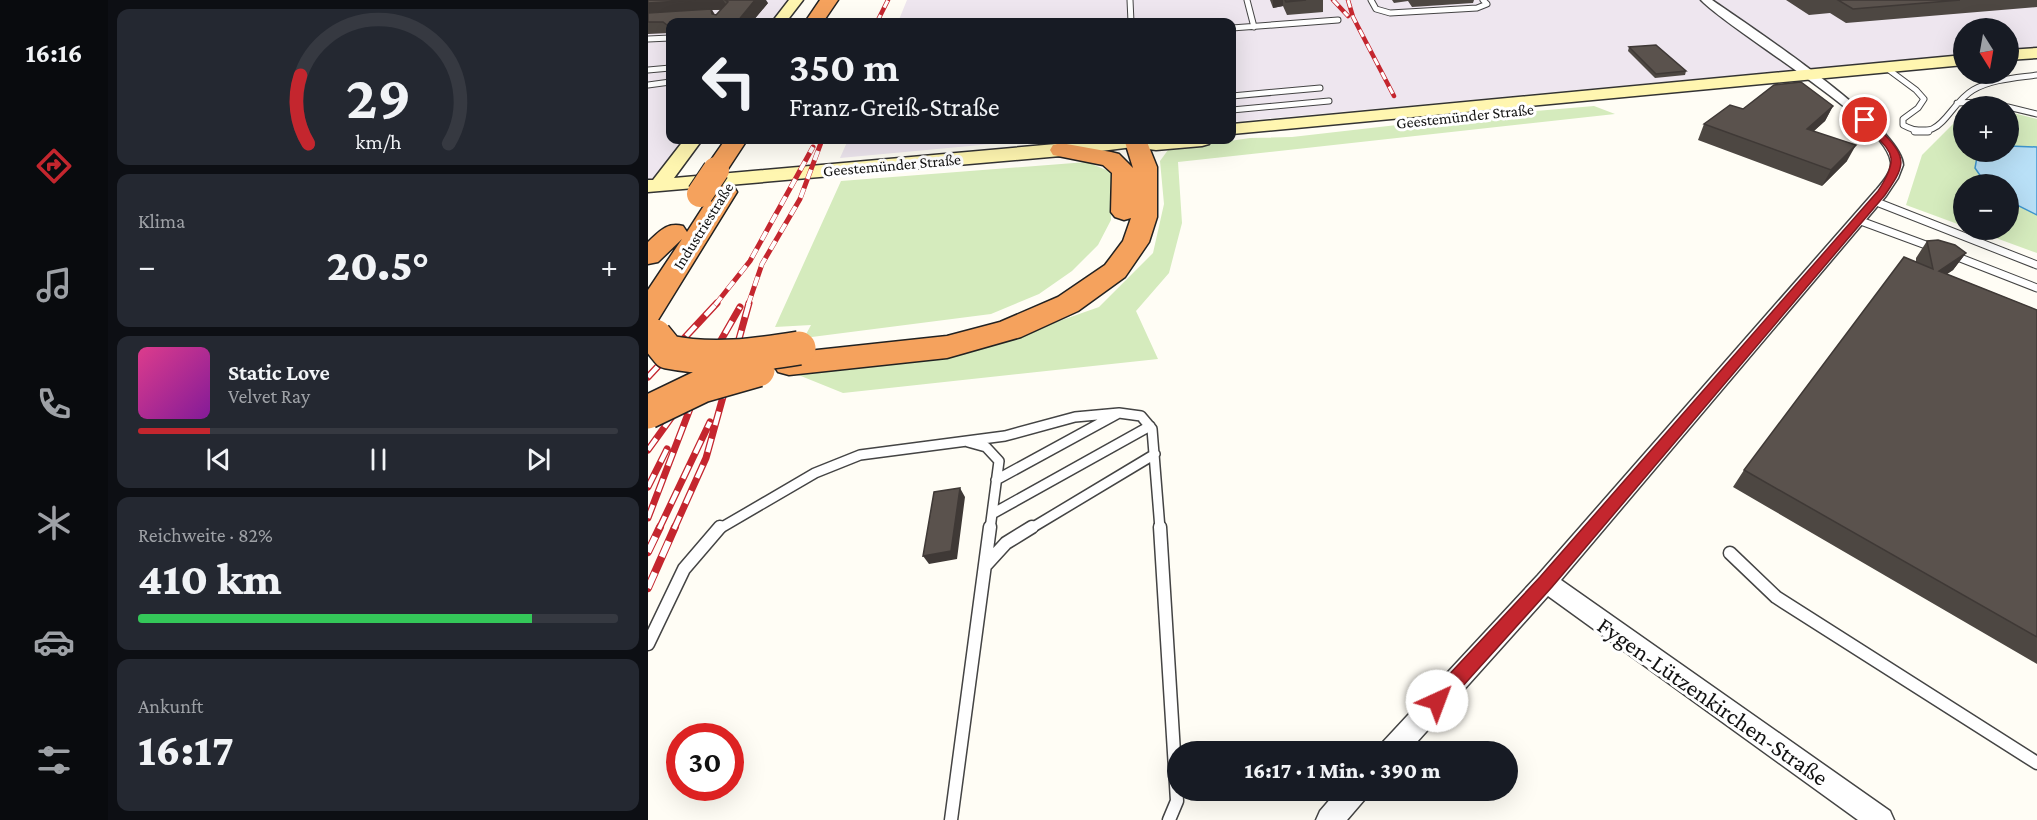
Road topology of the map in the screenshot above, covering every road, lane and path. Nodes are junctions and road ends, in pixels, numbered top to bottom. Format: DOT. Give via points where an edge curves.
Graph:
graph roads {
  1 [pos="796,0"];
  2 [pos="1130,0"];
  3 [pos="1247,0"];
  4 [pos="1371,0"];
  5 [pos="1483,0"];
  6 [pos="1706,0"];
  7 [pos="836,10"];
  8 [pos="782,18"];
  9 [pos="821,18"];
  10 [pos="1131,18"];
  11 [pos="1338,20"];
  12 [pos="1254,27"];
  13 [pos="1236,28"];
  14 [pos="666,38"];
  15 [pos="648,39"];
  16 [pos="2037,52"];
  17 [pos="2019,54"];
  18 [pos="1953,61"];
  19 [pos="1885,67"];
  20 [pos="666,68"];
  21 [pos="648,70"];
  22 [pos="1809,75"];
  23 [pos="2037,75"];
  24 [pos="666,83"];
  25 [pos="648,85"];
  26 [pos="1696,85"];
  27 [pos="1320,88"];
  28 [pos="1966,94"];
  29 [pos="1236,96"];
  30 [pos="1970,96"];
  31 [pos="1329,101"];
  32 [pos="1953,108"];
  33 [pos="1236,110"];
  34 [pos="2019,110"];
  35 [pos="2037,114"];
  36 [pos="1236,129"];
  37 [pos="1236,136"];
  38 [pos="690,144"];
  39 [pos="734,144"];
  40 [pos="754,144"];
  41 [pos="1107,144"];
  42 [pos="1136,144"];
  43 [pos="1139,144"];
  44 [pos="1061,150"];
  45 [pos="1124,172"];
  46 [pos="720,181"];
  47 [pos="654,186"];
  48 [pos="1874,201"];
  49 [pos="1858,220"];
  50 [pos="685,235"];
  51 [pos="648,256"];
  52 [pos="2037,265"];
  53 [pos="648,270"];
  54 [pos="2037,288"];
  55 [pos="652,324"];
  56 [pos="794,356"];
  57 [pos="648,412"];
  58 [pos="1119,413"];
  59 [pos="1150,426"];
  60 [pos="963,440"];
  61 [pos="1155,454"];
  62 [pos="996,480"];
  63 [pos="992,514"];
  64 [pos="1730,553"];
  65 [pos="985,566"];
  66 [pos="1546,582"];
  67 [pos="648,644"];
  68 [pos="1401,741"];
  69 [pos="2037,763"];
  70 [pos="1346,801"];
  71 [pos="951,820"];
  72 [pos="1169,820"];
  73 [pos="1330,820"];
  74 [pos="1881,820"];
  1 -- 8 [label="street"];
  2 -- 10 [label="lane"];
  3 -- 12 [label="lane"];
  4 -- 5 [label="lane" via="1376,9 1390,13 1477,8 1487,4"];
  6 -- 22 [label="street"];
  7 -- 9 [label="highway"];
  11 -- 12 [label="lane"];
  12 -- 13 [label="lane"];
  14 -- 15 [label="lane"];
  16 -- 17 [label="street"];
  18 -- 19 [label="street, Geestemünder Straße"];
  19 -- 22 [label="street, Geestemünder Straße"];
  19 -- 32 [label="lane" via="1924,99 1903,119 1903,125 1910,130 1931,131"];
  20 -- 21 [label="lane"];
  22 -- 26 [label="street, Geestemünder Straße"];
  22 -- 48 [label="street" via="1851,107 1893,149 1898,161 1895,173"];
  23 -- 28 [label="lane" via="2013,78"];
  24 -- 25 [label="lane"];
  26 -- 36 [label="street, Geestemünder Straße"];
  26 -- 37 [label="street, Geestemünder Straße" via="1670,95 1285,135"];
  27 -- 29 [label="lane"];
  28 -- 30 [label="lane"];
  31 -- 33 [label="lane"];
  34 -- 35 [label="lane"];
  38 -- 47 [label="street"];
  39 -- 46 [label="highway, Industriestraße"];
  40 -- 46 [label="highway, Industriestraße"];
  41 -- 44 [label="street, Geestemünder Straße"];
  42 -- 45 [label="highway"];
  43 -- 56 [label="highway" via="1145,167 1144,217 1136,242 1115,271 1068,304 1010,330 947,347"];
  44 -- 45 [label="highway" via="1111,159"];
  44 -- 47 [label="street, Geestemünder Straße"];
  45 -- 56 [label="highway" via="1124,214 1114,241 1094,266 1053,295 1002,317 950,331"];
  46 -- 50 [label="highway, Industriestraße"];
  48 -- 49 [label="street"];
  48 -- 52 [label="lane"];
  49 -- 54 [label="lane"];
  49 -- 66 [label="street"];
  50 -- 51 [label="highway"];
  50 -- 53 [label="highway, Industriestraße"];
  50 -- 55 [label="highway" via="656,325"];
  55 -- 56 [label="highway, bridge" via="668,352 689,357"];
  56 -- 57 [label="highway, bridge" via="670,399"];
  58 -- 59 [label="lane" via="1141,416"];
  58 -- 60 [label="lane" via="1075,417 1005,436"];
  58 -- 62 [label="lane"];
  59 -- 61 [label="lane"];
  59 -- 63 [label="lane"];
  60 -- 62 [label="lane" via="986,447 999,461"];
  60 -- 67 [label="lane" via="860,455 815,473 721,526 684,569"];
  61 -- 65 [label="lane" via="1006,543"];
  61 -- 72 [label="lane" via="1176,801"];
  62 -- 63 [label="lane"];
  63 -- 65 [label="lane"];
  64 -- 69 [label="lane" via="1776,597"];
  65 -- 71 [label="lane"];
  66 -- 68 [label="street"];
  66 -- 74 [label="street, Fygen-Lützenkirchen-Straße"];
  70 -- 73 [label="street"];
}
